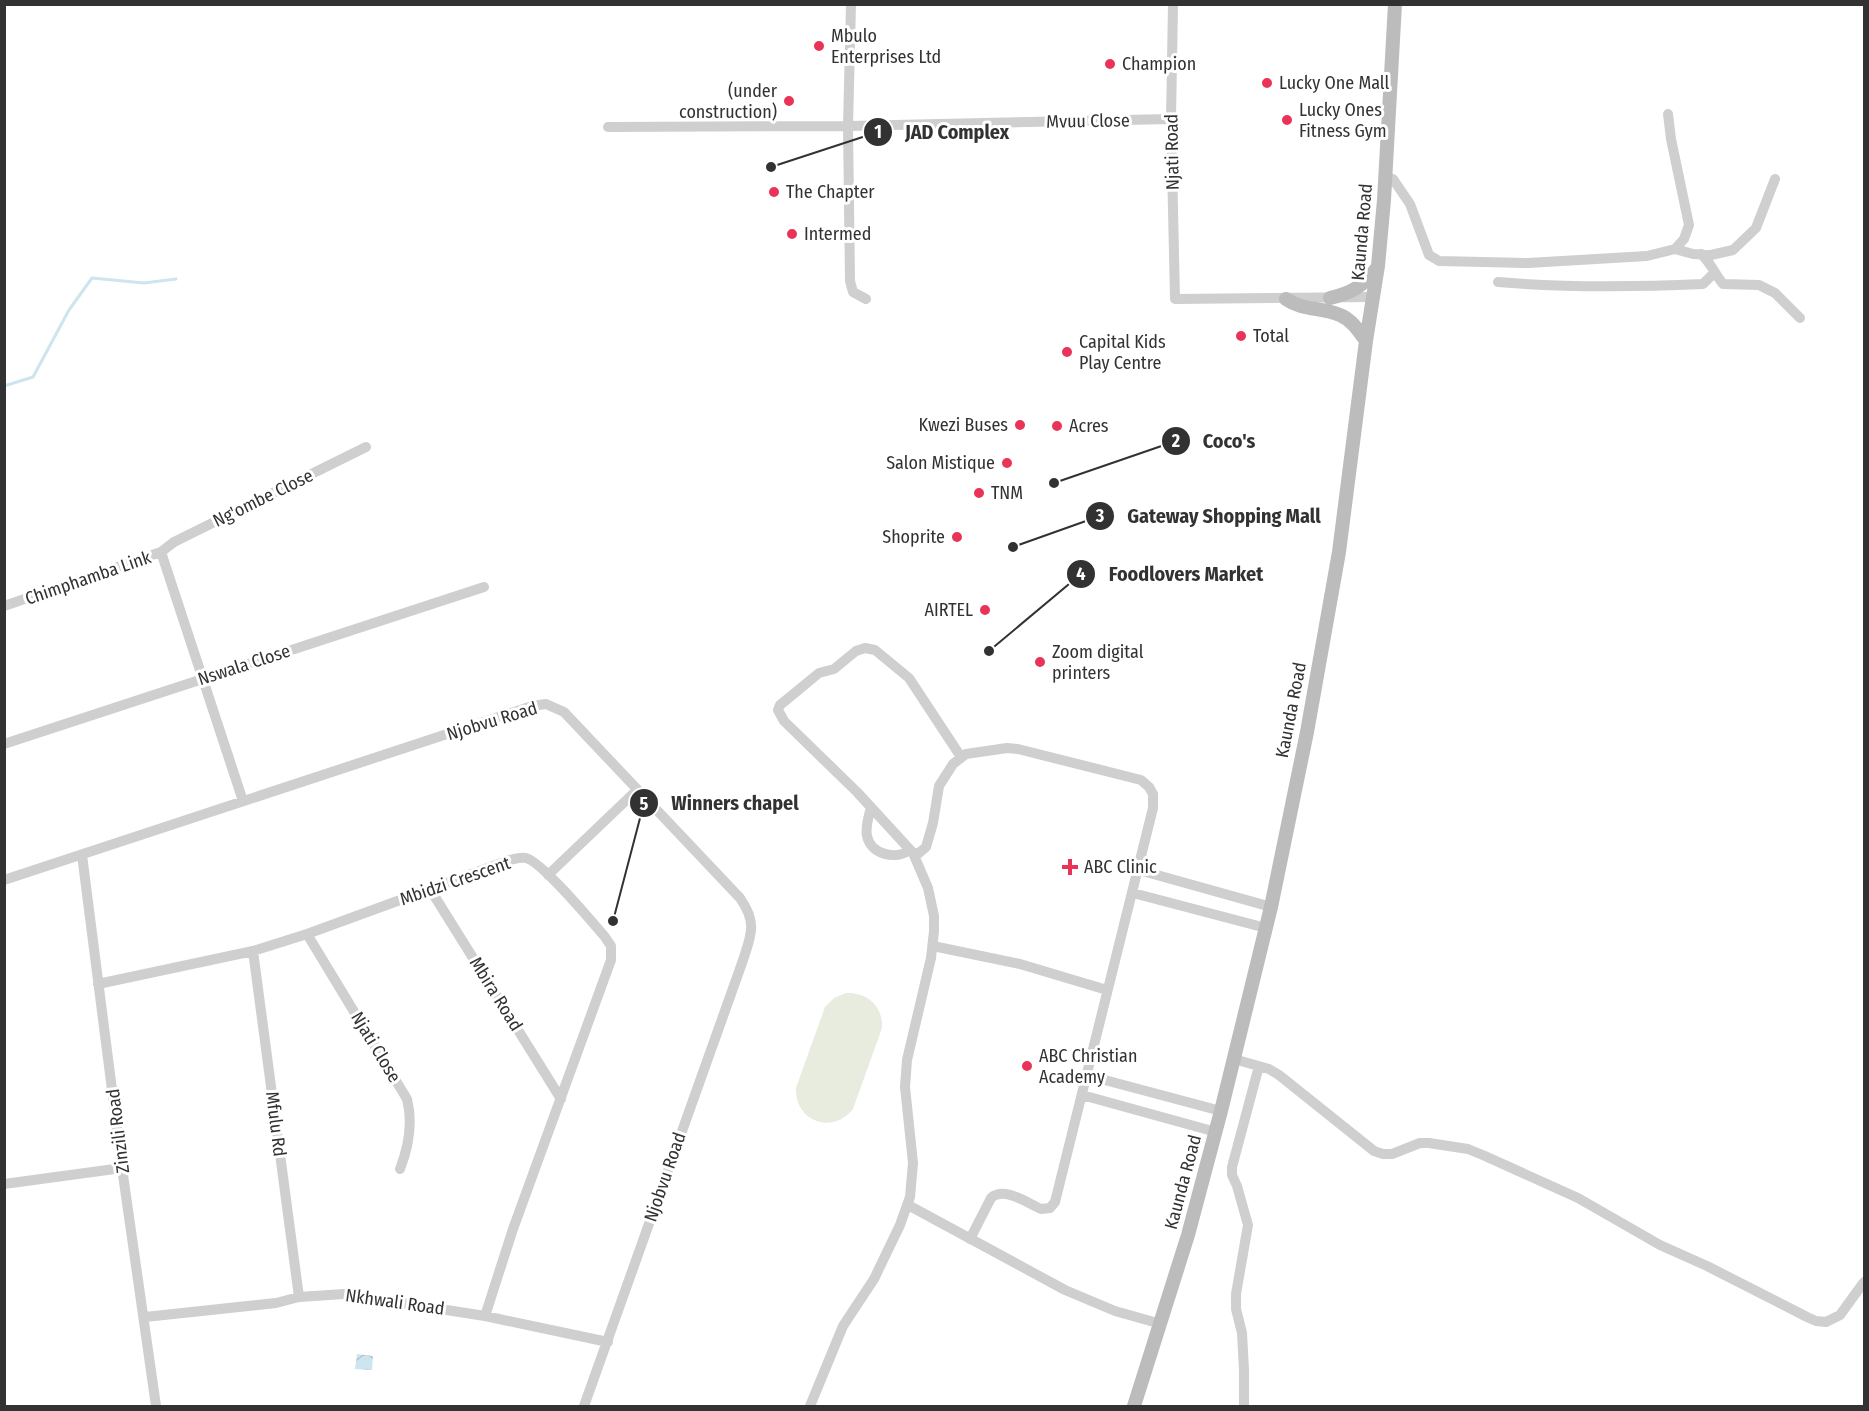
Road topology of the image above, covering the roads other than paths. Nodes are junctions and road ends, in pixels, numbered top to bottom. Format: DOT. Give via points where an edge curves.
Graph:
graph roads {
  1 [pos="851,4"];
  2 [pos="1173,4"];
  3 [pos="1395,4"];
  4 [pos="1668,114"];
  5 [pos="1171,119"];
  6 [pos="848,126"];
  7 [pos="608,127"];
  8 [pos="1385,177"];
  9 [pos="1775,179"];
  10 [pos="1675,249"];
  11 [pos="1701,254"];
  12 [pos="1378,266"];
  13 [pos="1714,273"];
  14 [pos="1498,282"];
  15 [pos="1723,284"];
  16 [pos="1703,285"];
  17 [pos="1330,297"];
  18 [pos="1374,297"];
  19 [pos="1286,298"];
  20 [pos="866,299"];
  21 [pos="1800,318"];
  22 [pos="1366,341"];
  23 [pos="366,447"];
  24 [pos="161,552"];
  25 [pos="484,587"];
  26 [pos="4,606"];
  27 [pos="203,679"];
  28 [pos="4,744"];
  29 [pos="961,756"];
  30 [pos="637,790"];
  31 [pos="243,801"];
  32 [pos="871,807"];
  33 [pos="912,852"];
  34 [pos="82,855"];
  35 [pos="1139,870"];
  36 [pos="548,875"];
  37 [pos="4,880"];
  38 [pos="430,889"];
  39 [pos="1133,893"];
  40 [pos="1271,907"];
  41 [pos="1266,928"];
  42 [pos="307,934"];
  43 [pos="933,946"];
  44 [pos="253,951"];
  45 [pos="98,984"];
  46 [pos="1107,990"];
  47 [pos="1234,1059"];
  48 [pos="1259,1066"];
  49 [pos="1086,1075"];
  50 [pos="1082,1095"];
  51 [pos="561,1099"];
  52 [pos="1221,1111"];
  53 [pos="1216,1132"];
  54 [pos="122,1168"];
  55 [pos="400,1168"];
  56 [pos="4,1184"];
  57 [pos="908,1205"];
  58 [pos="970,1239"];
  59 [pos="1864,1282"];
  60 [pos="298,1297"];
  61 [pos="485,1316"];
  62 [pos="145,1317"];
  63 [pos="1161,1324"];
  64 [pos="608,1342"];
  65 [pos="156,1407"];
  66 [pos="584,1407"];
  67 [pos="810,1407"];
  68 [pos="1134,1407"];
  69 [pos="1244,1407"];
  1 -- 6 [label="street"];
  2 -- 5 [label="street, Njati Road"];
  3 -- 8 [label="main road, Kaunda Road"];
  4 -- 10 [label="street" via="1689,225"];
  5 -- 6 [label="street, Mvuu Close"];
  5 -- 19 [label="street, Njati Road" via="1175,299"];
  6 -- 7 [label="street, Mvuu Close"];
  6 -- 20 [label="street" via="850,281 853,292"];
  8 -- 10 [label="street" via="1393,179 1410,204 1429,255 1439,261 1528,263 1647,256"];
  8 -- 12 [label="main road, Kaunda Road"];
  9 -- 11 [label="street" via="1756,228 1745,240 1733,250"];
  10 -- 11 [label="street"];
  11 -- 13 [label="street" via="1712,264"];
  12 -- 17 [label="main road" via="1360,286"];
  12 -- 18 [label="main road, Kaunda Road"];
  13 -- 15 [label="street"];
  13 -- 16 [label="street"];
  14 -- 16 [label="street" via="1628,288"];
  15 -- 16 [label="street"];
  15 -- 21 [label="street" via="1759,285 1775,293"];
  17 -- 18 [label="street"];
  17 -- 19 [label="street"];
  18 -- 22 [label="main road, Kaunda Road"];
  19 -- 22 [label="main road" via="1296,306 1340,315"];
  22 -- 40 [label="main road, Kaunda Road" via="1338,562"];
  23 -- 24 [label="street, Ng'ombe Close"];
  24 -- 26 [label="street, Chimphamba Link"];
  24 -- 27 [label="street, Chimphamba Link"];
  25 -- 27 [label="street, Nswala Close"];
  27 -- 28 [label="street, Nswala Close"];
  27 -- 31 [label="street, Chimphamba Link"];
  29 -- 32 [label="street" via="909,678 875,650 856,651 834,669 819,674 778,710 784,721"];
  29 -- 33 [label="street" via="939,786 926,848"];
  29 -- 35 [label="street" via="1018,749 1146,783 1153,794 1153,808"];
  30 -- 31 [label="street, Njobvu Road" via="564,712 540,704"];
  30 -- 36 [label="street"];
  30 -- 64 [label="street, Njobvu Road" via="740,898 752,927"];
  31 -- 34 [label="street, Njobvu Road"];
  32 -- 33 [label="street"];
  32 -- 33 [label="street" via="867,835 872,847 894,856"];
  33 -- 43 [label="street" via="932,902"];
  34 -- 37 [label="street, Njobvu Road"];
  34 -- 45 [label="street, Zinzili Road"];
  35 -- 39 [label="street"];
  35 -- 40 [label="street"];
  36 -- 38 [label="street, Mbidzi Crescent" via="533,861 513,859"];
  36 -- 51 [label="street, Mbidzi Crescent" via="605,937 611,954"];
  38 -- 42 [label="street, Mbidzi Crescent"];
  38 -- 51 [label="street, Mbira Road"];
  39 -- 41 [label="street"];
  39 -- 46 [label="street"];
  40 -- 41 [label="main road, Kaunda Road"];
  41 -- 47 [label="main road, Kaunda Road"];
  42 -- 44 [label="street, Mbidzi Crescent"];
  42 -- 55 [label="street, Njati Close" via="407,1099 409,1144"];
  43 -- 46 [label="street" via="1020,964"];
  43 -- 57 [label="street" via="907,1060 905,1087 913,1163"];
  44 -- 45 [label="street, Mbidzi Crescent"];
  44 -- 60 [label="street, Mfulu Rd"];
  45 -- 54 [label="street, Zinzili Road"];
  46 -- 49 [label="street"];
  47 -- 48 [label="street"];
  47 -- 52 [label="main road, Kaunda Road"];
  48 -- 59 [label="street" via="1279,1074 1374,1151 1392,1154 1429,1143 1476,1152 1578,1198 1660,1245 1807,1317 1826,1322 1840,1316"];
  48 -- 69 [label="street" via="1232,1167 1248,1225 1236,1293 1242,1333"];
  49 -- 50 [label="street"];
  49 -- 52 [label="street"];
  50 -- 53 [label="street"];
  50 -- 58 [label="street" via="1053,1205 1041,1209 1004,1193 994,1194"];
  51 -- 61 [label="street, Mbidzi Crescent"];
  52 -- 53 [label="main road, Kaunda Road"];
  53 -- 63 [label="main road, Kaunda Road"];
  54 -- 56 [label="street"];
  54 -- 62 [label="street, Zinzili Road"];
  57 -- 58 [label="street"];
  57 -- 67 [label="street" via="874,1279 843,1326"];
  58 -- 63 [label="street" via="1065,1290 1115,1311"];
  60 -- 61 [label="street, Nkhwali Road" via="344,1293"];
  60 -- 62 [label="street, Nkhwali Road" via="276,1303"];
  61 -- 64 [label="street, Nkhwali Road"];
  62 -- 65 [label="street, Zinzili Road"];
  63 -- 68 [label="main road, Kaunda Road"];
  64 -- 66 [label="street, Njobvu Road"];
}
